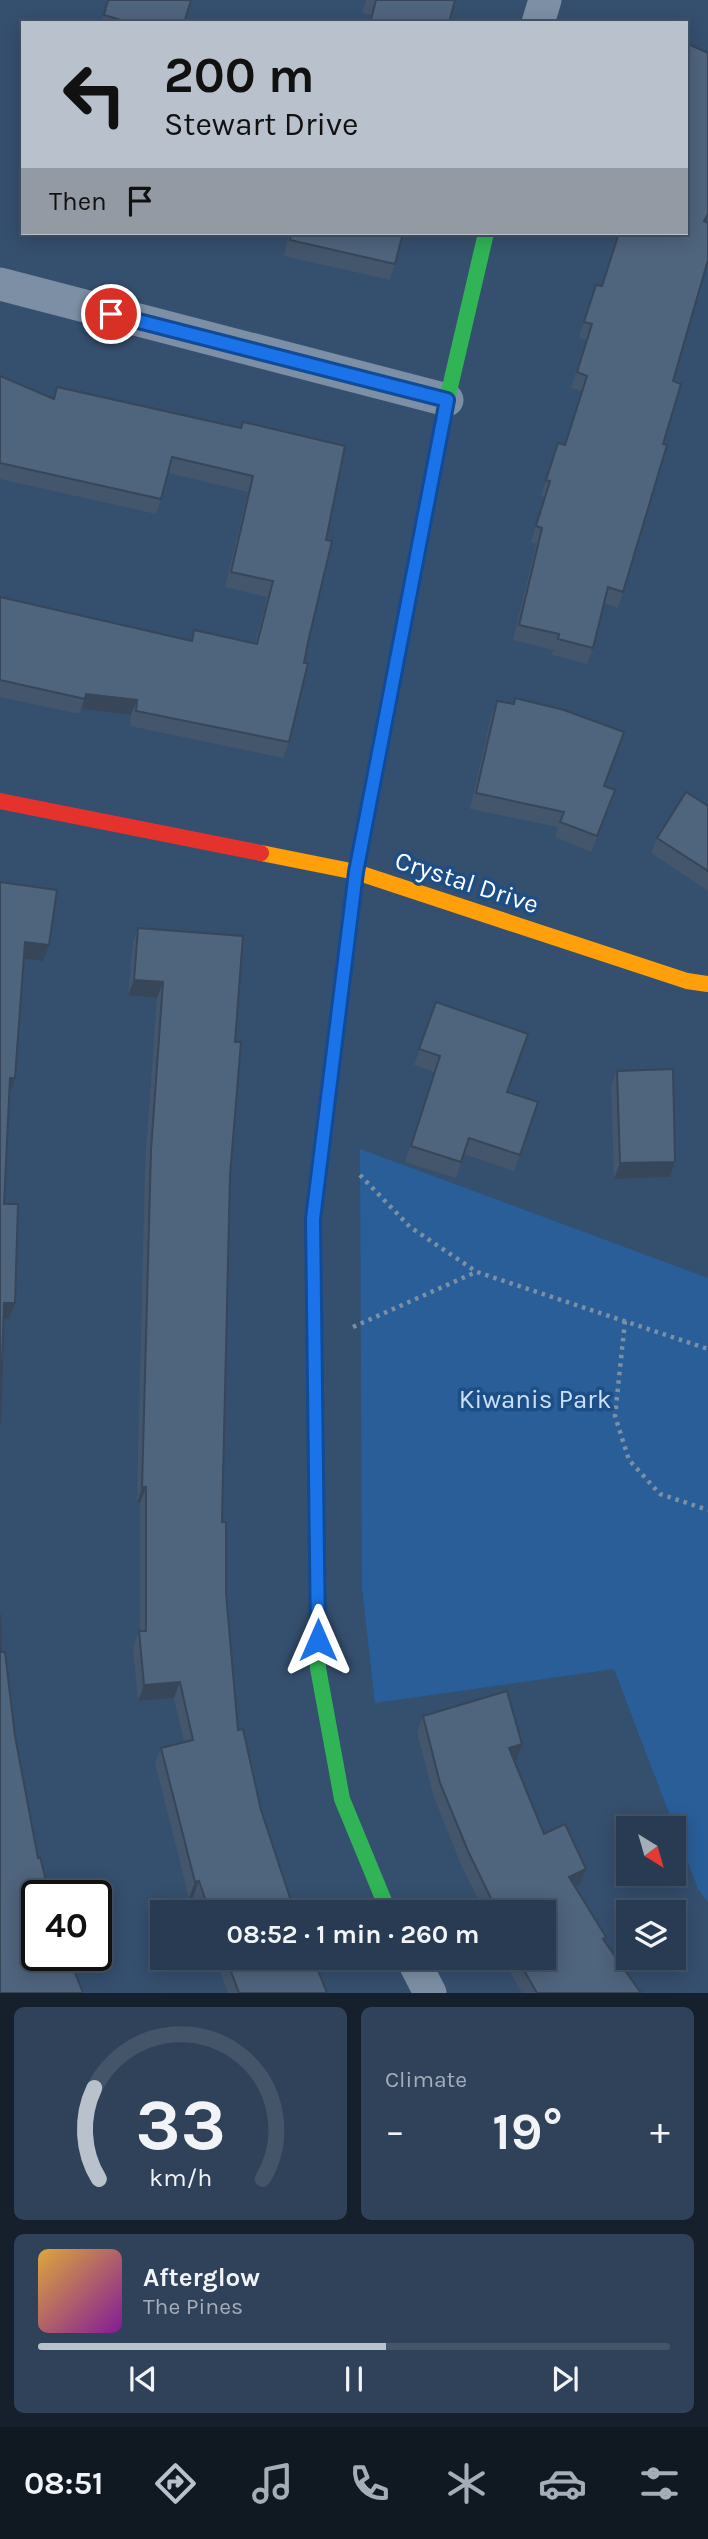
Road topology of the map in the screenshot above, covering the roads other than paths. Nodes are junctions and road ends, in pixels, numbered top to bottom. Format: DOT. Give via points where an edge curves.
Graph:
graph roads {
  1 [pos="544,0"];
  2 [pos="539,21"];
  3 [pos="486,235"];
  4 [pos="0,284"];
  5 [pos="447,400"];
  6 [pos="0,802"];
  7 [pos="356,872"];
  8 [pos="708,984"];
  9 [pos="384,1900"];
  10 [pos="418,1970"];
  11 [pos="430,1993"];
  1 -- 2 [label="street"];
  3 -- 5 [label="street"];
  4 -- 5 [label="street"];
  5 -- 7 [label="street"];
  6 -- 7 [label="street, Crystal Drive"];
  7 -- 8 [label="street, Crystal Drive" via="687,981"];
  7 -- 9 [label="street" via="313,1219 318,1668 342,1799"];
  10 -- 11 [label="street"];
}
